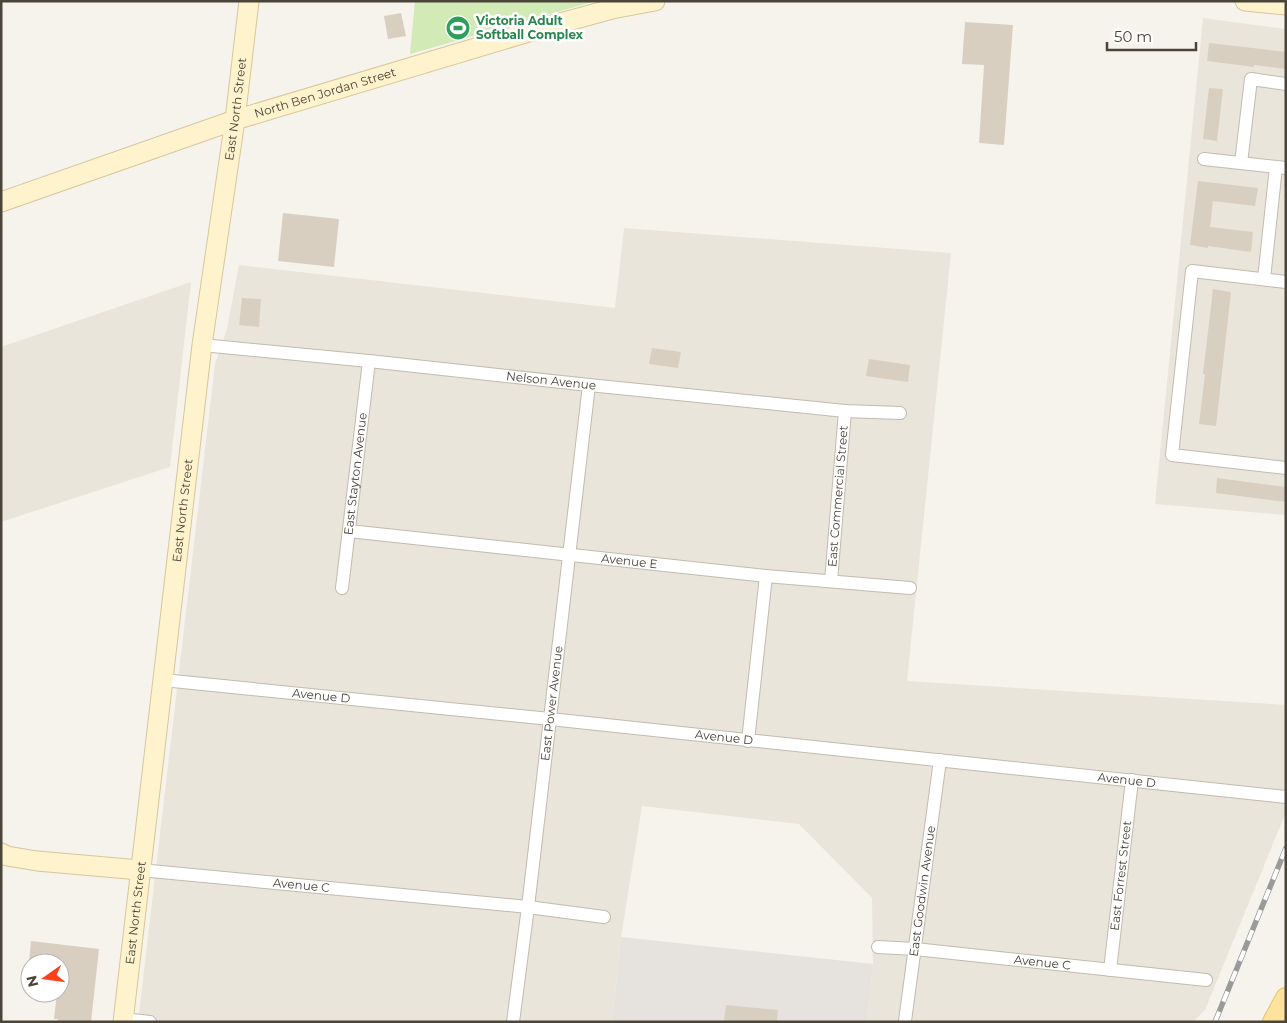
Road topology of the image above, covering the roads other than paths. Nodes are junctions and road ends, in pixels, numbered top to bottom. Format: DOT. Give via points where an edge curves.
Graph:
graph roads {
  1 [pos="249,1"];
  2 [pos="655,1"];
  3 [pos="1244,1"];
  4 [pos="1286,5"];
  5 [pos="1286,84"];
  6 [pos="235,120"];
  7 [pos="1204,159"];
  8 [pos="1241,163"];
  9 [pos="1281,168"];
  10 [pos="1,202"];
  11 [pos="1264,279"];
  12 [pos="1286,282"];
  13 [pos="202,345"];
  14 [pos="369,361"];
  15 [pos="589,385"];
  16 [pos="845,411"];
  17 [pos="900,413"];
  18 [pos="1286,468"];
  19 [pos="349,531"];
  20 [pos="569,555"];
  21 [pos="766,576"];
  22 [pos="831,580"];
  23 [pos="342,588"];
  24 [pos="910,588"];
  25 [pos="163,680"];
  26 [pos="550,719"];
  27 [pos="748,740"];
  28 [pos="940,760"];
  29 [pos="1132,780"];
  30 [pos="1286,797"];
  31 [pos="1,853"];
  32 [pos="140,870"];
  33 [pos="528,907"];
  34 [pos="604,917"];
  35 [pos="878,947"];
  36 [pos="915,949"];
  37 [pos="1110,970"];
  38 [pos="1206,980"];
  39 [pos="1286,998"];
  40 [pos="123,1020"];
  41 [pos="906,1021"];
  42 [pos="150,1022"];
  43 [pos="513,1022"];
  44 [pos="1274,1022"];
  1 -- 6 [label="street, East North Street"];
  2 -- 6 [label="street, North Ben Jordan Street" via="542,28"];
  3 -- 4 [label="street"];
  5 -- 8 [label="street" via="1250,80"];
  6 -- 10 [label="street, North Ben Jordan Street"];
  6 -- 13 [label="street, East North Street"];
  7 -- 8 [label="street"];
  8 -- 9 [label="street"];
  9 -- 11 [label="street"];
  11 -- 12 [label="street"];
  11 -- 18 [label="street" via="1192,271 1172,455"];
  13 -- 14 [label="street, Nelson Avenue"];
  13 -- 25 [label="street, East North Street"];
  14 -- 15 [label="street, Nelson Avenue"];
  14 -- 19 [label="street, East Stayton Avenue"];
  15 -- 16 [label="street, Nelson Avenue"];
  15 -- 20 [label="street, East Power Avenue"];
  16 -- 17 [label="street, Nelson Avenue"];
  16 -- 22 [label="street, East Commercial Street"];
  19 -- 20 [label="street, Avenue E"];
  19 -- 23 [label="street, East Stayton Avenue"];
  20 -- 21 [label="street, Avenue E"];
  20 -- 26 [label="street, East Power Avenue"];
  21 -- 22 [label="street, Avenue E"];
  21 -- 27 [label="street"];
  22 -- 24 [label="street, Avenue E"];
  25 -- 26 [label="street, Avenue D"];
  25 -- 32 [label="street, East North Street"];
  26 -- 27 [label="street, Avenue D"];
  26 -- 33 [label="street, East Power Avenue"];
  27 -- 28 [label="street, Avenue D"];
  28 -- 29 [label="street, Avenue D"];
  28 -- 36 [label="street, East Goodwin Avenue"];
  29 -- 30 [label="street, Avenue D"];
  29 -- 37 [label="street, East Forrest Street"];
  31 -- 32 [label="street, Avenue C" via="37,861"];
  32 -- 33 [label="street, Avenue C"];
  32 -- 40 [label="street, East North Street"];
  33 -- 34 [label="street, Avenue C"];
  33 -- 43 [label="street, East Power Avenue"];
  35 -- 36 [label="street, Avenue C"];
  36 -- 37 [label="street, Avenue C"];
  36 -- 41 [label="street, East Goodwin Avenue"];
  37 -- 38 [label="street, Avenue C"];
  39 -- 44 [label="main road"];
  40 -- 42 [label="street"];
}
